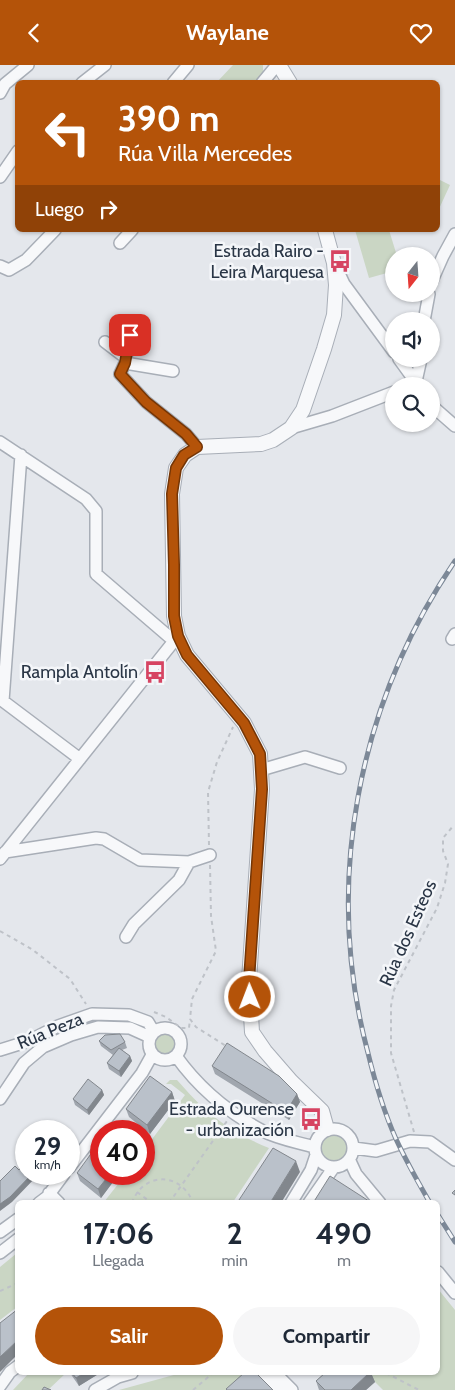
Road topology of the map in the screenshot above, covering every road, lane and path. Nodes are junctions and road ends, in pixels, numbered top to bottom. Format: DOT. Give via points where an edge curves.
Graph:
graph roads {
  1 [pos="28,65"];
  2 [pos="105,65"];
  3 [pos="188,65"];
  4 [pos="278,65"];
  5 [pos="86,80"];
  6 [pos="176,80"];
  7 [pos="265,80"];
  8 [pos="288,80"];
  9 [pos="0,93"];
  10 [pos="15,155"];
  11 [pos="0,177"];
  12 [pos="53,232"];
  13 [pos="130,232"];
  14 [pos="326,232"];
  15 [pos="455,234"];
  16 [pos="120,243"];
  17 [pos="334,263"];
  18 [pos="440,263"];
  19 [pos="0,266"];
  20 [pos="130,335"];
  21 [pos="385,340"];
  22 [pos="105,342"];
  23 [pos="125,360"];
  24 [pos="173,371"];
  25 [pos="385,395"];
  26 [pos="440,413"];
  27 [pos="455,426"];
  28 [pos="291,428"];
  29 [pos="0,442"];
  30 [pos="197,447"];
  31 [pos="21,455"];
  32 [pos="176,639"];
  33 [pos="238,716"];
  34 [pos="80,759"];
  35 [pos="340,768"];
  36 [pos="261,770"];
  37 [pos="454,825"];
  38 [pos="210,855"];
  39 [pos="3,856"];
  40 [pos="189,863"];
  41 [pos="0,931"];
  42 [pos="126,937"];
  43 [pos="151,1011"];
  44 [pos="92,1014"];
  45 [pos="190,1019"];
  46 [pos="152,1034"];
  47 [pos="229,1048"];
  48 [pos="0,1051"];
  49 [pos="152,1055"];
  50 [pos="176,1056"];
  51 [pos="0,1099"];
  52 [pos="233,1113"];
  53 [pos="327,1129"];
  54 [pos="418,1141"];
  55 [pos="354,1148"];
  56 [pos="315,1151"];
  57 [pos="80,1154"];
  58 [pos="455,1160"];
  59 [pos="350,1161"];
  60 [pos="334,1167"];
  61 [pos="55,1185"];
  62 [pos="182,1185"];
  63 [pos="138,1192"];
  64 [pos="49,1193"];
  65 [pos="42,1200"];
  66 [pos="55,1200"];
  67 [pos="134,1200"];
  68 [pos="148,1200"];
  69 [pos="172,1200"];
  70 [pos="192,1200"];
  71 [pos="293,1200"];
  72 [pos="311,1200"];
  73 [pos="378,1200"];
  74 [pos="15,1221"];
  75 [pos="0,1232"];
  76 [pos="15,1241"];
  77 [pos="0,1253"];
  78 [pos="440,1274"];
  79 [pos="15,1284"];
  80 [pos="0,1291"];
  81 [pos="455,1293"];
  82 [pos="15,1368"];
  83 [pos="125,1375"];
  84 [pos="211,1375"];
  85 [pos="263,1375"];
  86 [pos="278,1375"];
  87 [pos="390,1375"];
  88 [pos="0,1385"];
  89 [pos="95,1390"];
  90 [pos="193,1390"];
  91 [pos="278,1390"];
  92 [pos="292,1390"];
  93 [pos="419,1390"];
  1 -- 9 [label="street" via="5,84"];
  2 -- 5 [label="street"];
  3 -- 6 [label="street"];
  4 -- 7 [label="street"];
  4 -- 8 [label="street"];
  10 -- 11 [label="street"];
  12 -- 19 [label="street" via="26,260 8,270"];
  13 -- 16 [label="street"];
  14 -- 17 [label="street"];
  15 -- 18 [label="street"];
  17 -- 21 [label="street" via="344,284"];
  17 -- 28 [label="street" via="334,315 303,410"];
  20 -- 23 [label="street"];
  22 -- 23 [label="street"];
  23 -- 24 [label="street"];
  23 -- 30 [label="street" via="120,374"];
  25 -- 28 [label="street"];
  26 -- 27 [label="street"];
  28 -- 30 [label="street" via="261,444"];
  29 -- 31 [label="street"];
  30 -- 32 [label="street" via="184,455 176,468 172,494"];
  31 -- 32 [label="street" via="86,499 96,511 96,574"];
  31 -- 34 [label="street" via="3,701"];
  32 -- 33 [label="street"];
  32 -- 34 [label="street"];
  33 -- 36 [label="street" via="260,754"];
  33 -- 38 [label="path" via="208,792"];
  34 -- 39 [label="street"];
  35 -- 36 [label="street" via="304,757"];
  36 -- 53 [label="street" via="249,980 252,1032 290,1081 322,1111"];
  37 -- 54 [label="path, Rúa dos Esteos" via="443,838 448,864 446,883 437,908 394,990 391,1006 391,1053"];
  38 -- 40 [label="street"];
  38 -- 45 [label="path" via="211,916 216,951 192,999"];
  39 -- 40 [label="street" via="96,838 104,839 140,861"];
  40 -- 42 [label="street" via="179,880 134,924"];
  41 -- 44 [label="path" via="33,950 70,979"];
  43 -- 45 [label="path" via="181,1028 188,1027"];
  44 -- 46 [label="street, Rúa Peza" via="128,1015 148,1022"];
  44 -- 48 [label="street, Rúa Peza"];
  45 -- 47 [label="path" via="196,1027"];
  46 -- 49 [label="street" via="148,1043"];
  46 -- 50 [label="street" via="166,1027 177,1033 181,1045"];
  46 -- 51 [label="street" via="130,1028 98,1027 71,1035 43,1047 24,1063"];
  49 -- 50 [label="street" via="164,1060"];
  49 -- 57 [label="street" via="142,1073"];
  50 -- 52 [label="street" via="190,1076"];
  52 -- 56 [label="street" via="264,1131"];
  52 -- 62 [label="path"];
  53 -- 55 [label="street" via="334,1128 348,1134"];
  53 -- 56 [label="street" via="316,1140"];
  54 -- 55 [label="street" via="376,1151"];
  54 -- 58 [label="street" via="430,1142"];
  55 -- 59 [label="street"];
  56 -- 60 [label="street" via="320,1161"];
  56 -- 71 [label="street" via="312,1169"];
  59 -- 60 [label="street"];
  59 -- 73 [label="street" via="356,1174"];
  60 -- 72 [label="street"];
  61 -- 64 [label="street"];
  62 -- 63 [label="path" via="160,1179 151,1181"];
  62 -- 69 [label="path"];
  62 -- 70 [label="path"];
  63 -- 67 [label="path"];
  63 -- 68 [label="path"];
  64 -- 65 [label="street"];
  64 -- 66 [label="street"];
  74 -- 75 [label="street"];
  76 -- 77 [label="street"];
  78 -- 81 [label="street"];
  79 -- 80 [label="path"];
  82 -- 88 [label="street"];
  83 -- 89 [label="street"];
  84 -- 90 [label="path"];
  85 -- 91 [label="street"];
  86 -- 92 [label="street"];
  87 -- 93 [label="path"];
}
